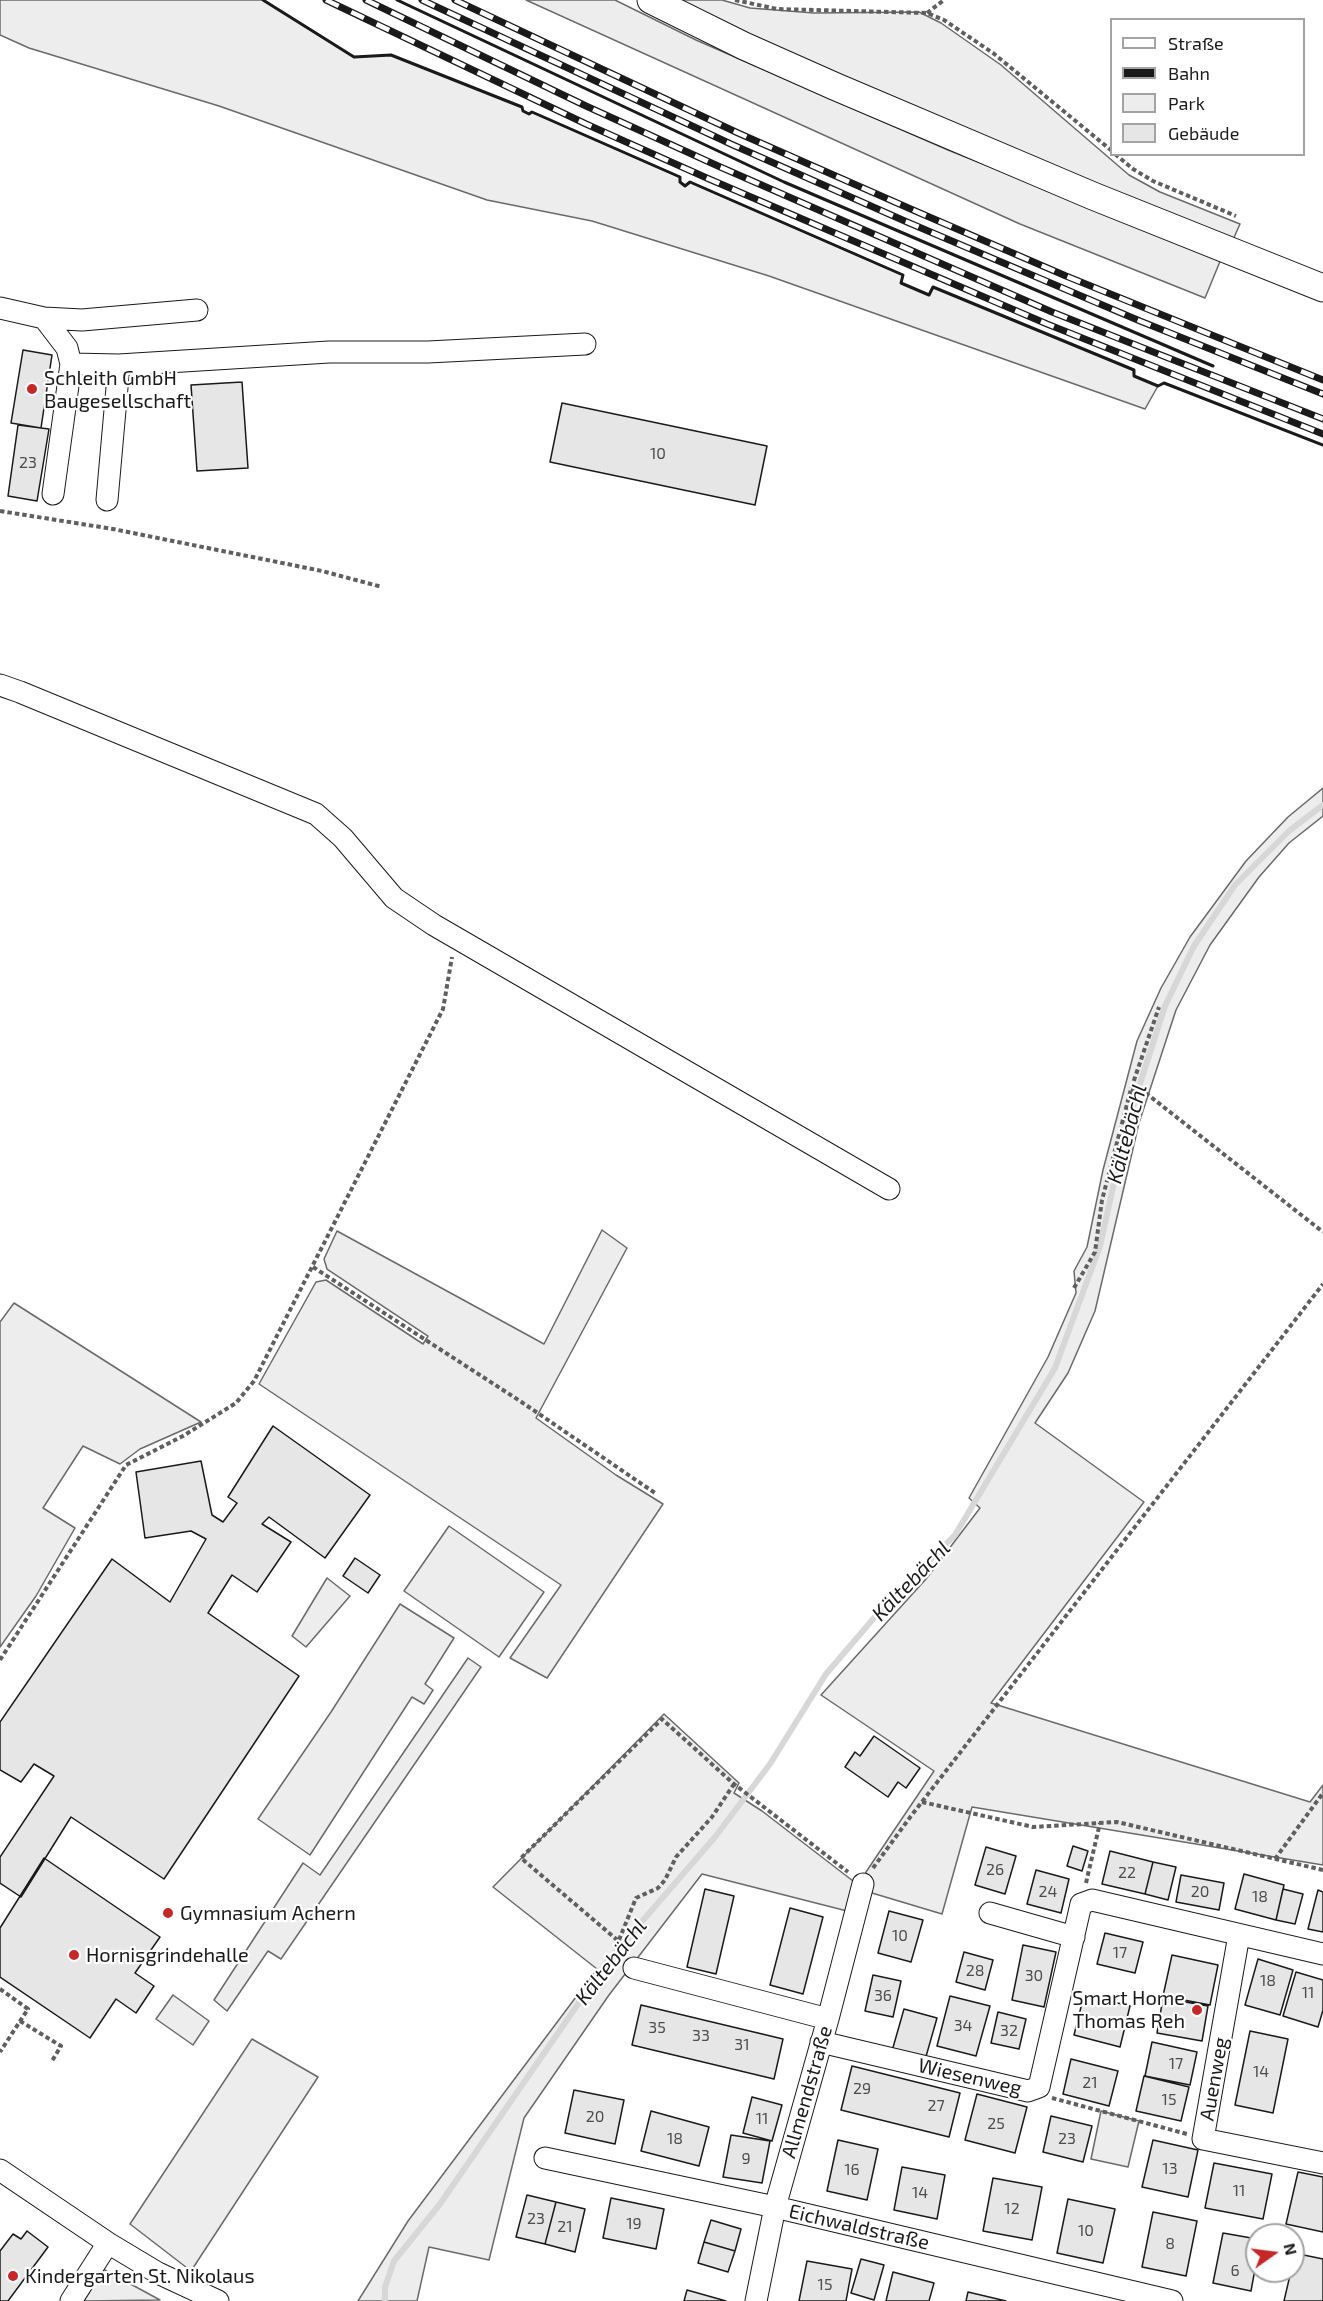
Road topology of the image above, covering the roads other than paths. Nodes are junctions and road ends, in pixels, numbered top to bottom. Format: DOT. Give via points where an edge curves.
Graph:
graph roads {
  1 [pos="651,0"];
  2 [pos="1323,288"];
  3 [pos="0,308"];
  4 [pos="196,310"];
  5 [pos="44,318"];
  6 [pos="585,344"];
  7 [pos="71,364"];
  8 [pos="119,365"];
  9 [pos="53,494"];
  10 [pos="107,500"];
  11 [pos="0,685"];
  12 [pos="889,1189"];
  13 [pos="863,1884"];
  14 [pos="990,1913"];
  15 [pos="1239,1935"];
  16 [pos="1074,1937"];
  17 [pos="1323,1954"];
  18 [pos="634,1968"];
  19 [pos="828,2019"];
  20 [pos="820,2042"];
  21 [pos="545,2158"];
  22 [pos="1323,2163"];
  23 [pos="0,2170"];
  24 [pos="775,2207"];
  25 [pos="108,2243"];
  26 [pos="71,2301"];
  27 [pos="218,2301"];
  28 [pos="756,2301"];
  29 [pos="1172,2301"];
  1 -- 2 [label="main road" via="845,91"];
  3 -- 5 [label="street"];
  4 -- 5 [label="street" via="107,319"];
  5 -- 7 [label="street" via="67,348"];
  6 -- 8 [label="street" via="428,352 328,352"];
  7 -- 8 [label="street"];
  7 -- 9 [label="street"];
  8 -- 10 [label="street"];
  11 -- 12 [label="street" via="316,814 343,838 394,898 434,926"];
  13 -- 19 [label="street, Allmendstraße"];
  14 -- 16 [label="street"];
  15 -- 16 [label="street, Wiesenweg" via="1092,1900 1081,1904"];
  15 -- 17 [label="street"];
  15 -- 22 [label="street, Auenweg" via="1203,2139"];
  16 -- 20 [label="street, Wiesenweg" via="1039,2087 1028,2091"];
  18 -- 19 [label="street"];
  19 -- 20 [label="street, Allmendstraße"];
  20 -- 24 [label="street, Allmendstraße"];
  21 -- 24 [label="street, Eichwaldstraße"];
  23 -- 25 [label="street"];
  24 -- 28 [label="street, Allmendstraße"];
  24 -- 29 [label="street, Eichwaldstraße"];
  25 -- 26 [label="street"];
  25 -- 27 [label="street" via="158,2273"];
}
